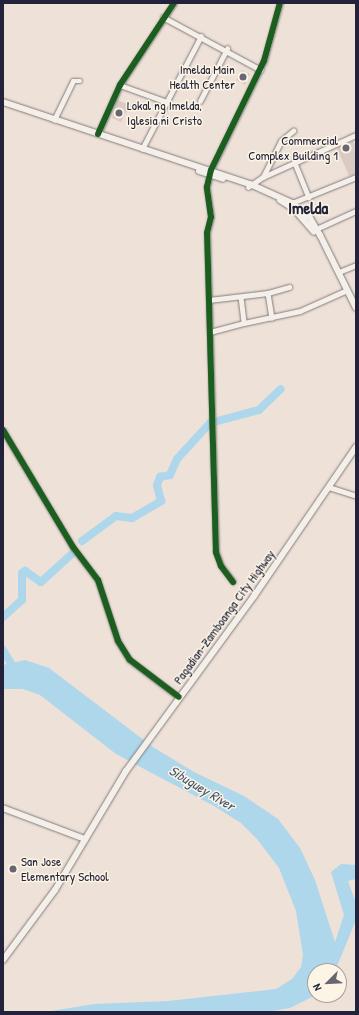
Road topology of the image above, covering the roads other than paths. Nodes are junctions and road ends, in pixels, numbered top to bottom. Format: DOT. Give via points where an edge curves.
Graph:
graph roads {
  1 [pos="174,3"];
  2 [pos="280,3"];
  3 [pos="163,17"];
  4 [pos="201,36"];
  5 [pos="227,49"];
  6 [pos="260,70"];
  7 [pos="80,81"];
  8 [pos="120,85"];
  9 [pos="200,101"];
  10 [pos="3,102"];
  11 [pos="167,102"];
  12 [pos="54,120"];
  13 [pos="293,131"];
  14 [pos="98,134"];
  15 [pos="356,135"];
  16 [pos="142,149"];
  17 [pos="295,163"];
  18 [pos="210,172"];
  19 [pos="263,177"];
  20 [pos="356,177"];
  21 [pos="249,186"];
  22 [pos="309,197"];
  23 [pos="292,202"];
  24 [pos="356,211"];
  25 [pos="315,229"];
  26 [pos="356,265"];
  27 [pos="339,272"];
  28 [pos="289,286"];
  29 [pos="345,291"];
  30 [pos="268,293"];
  31 [pos="241,297"];
  32 [pos="209,300"];
  33 [pos="356,308"];
  34 [pos="356,313"];
  35 [pos="272,318"];
  36 [pos="244,323"];
  37 [pos="210,332"];
  38 [pos="3,430"];
  39 [pos="356,447"];
  40 [pos="329,487"];
  41 [pos="356,496"];
  42 [pos="233,582"];
  43 [pos="179,697"];
  44 [pos="3,808"];
  45 [pos="84,839"];
  46 [pos="3,960"];
  1 -- 3 [label="street"];
  2 -- 6 [label="street"];
  3 -- 4 [label="street"];
  3 -- 8 [label="street"];
  4 -- 5 [label="street"];
  4 -- 11 [label="street"];
  5 -- 6 [label="street"];
  5 -- 9 [label="street"];
  6 -- 18 [label="street"];
  7 -- 12 [label="street" via="73,80"];
  8 -- 11 [label="street"];
  8 -- 14 [label="street"];
  10 -- 12 [label="highway"];
  11 -- 16 [label="street"];
  12 -- 14 [label="highway"];
  13 -- 19 [label="street" via="282,141"];
  14 -- 16 [label="highway"];
  15 -- 17 [label="street"];
  16 -- 18 [label="highway"];
  17 -- 19 [label="street"];
  17 -- 22 [label="street"];
  18 -- 21 [label="highway"];
  18 -- 32 [label="street"];
  19 -- 21 [label="street"];
  20 -- 22 [label="street"];
  21 -- 23 [label="highway"];
  21 -- 25 [label="highway" via="284,202"];
  22 -- 23 [label="street"];
  23 -- 25 [label="highway" via="310,218"];
  24 -- 25 [label="street"];
  25 -- 27 [label="highway"];
  25 -- 29 [label="highway"];
  26 -- 27 [label="street"];
  27 -- 33 [label="highway"];
  28 -- 30 [label="street"];
  29 -- 34 [label="highway"];
  29 -- 35 [label="street" via="300,311"];
  30 -- 31 [label="street"];
  30 -- 35 [label="street"];
  31 -- 32 [label="street"];
  31 -- 36 [label="street"];
  32 -- 37 [label="street"];
  35 -- 36 [label="street"];
  36 -- 37 [label="street"];
  37 -- 42 [label="street" via="216,552 220,566"];
  38 -- 43 [label="street" via="73,547 98,580 118,641 130,660"];
  39 -- 40 [label="highway, Pagadian-Zamboanga City Highway"];
  40 -- 41 [label="street"];
  40 -- 43 [label="highway, Pagadian-Zamboanga City Highway" via="254,596"];
  43 -- 45 [label="highway, Pagadian-Zamboanga City Highway" via="126,771"];
  44 -- 45 [label="main road"];
  45 -- 46 [label="highway, Pagadian-Zamboanga City Highway" via="35,920"];
}
